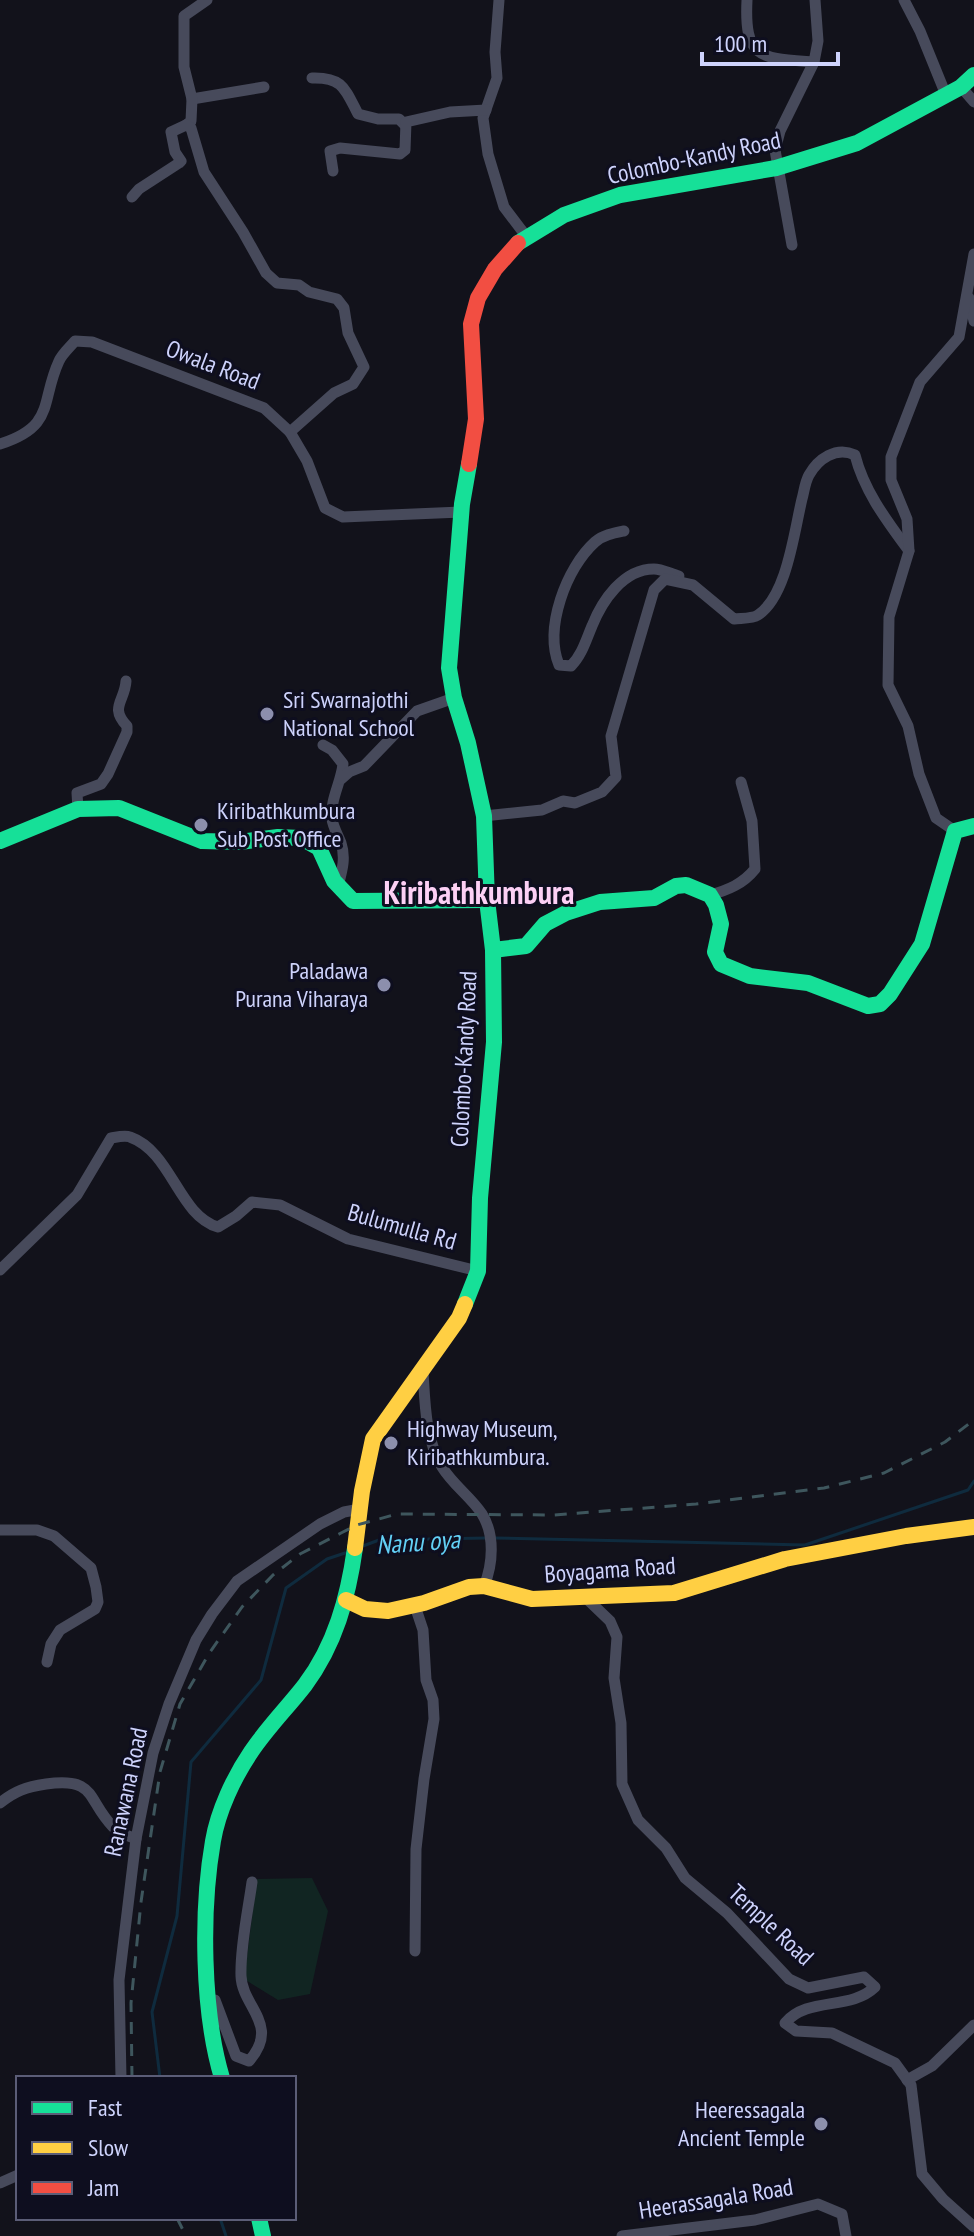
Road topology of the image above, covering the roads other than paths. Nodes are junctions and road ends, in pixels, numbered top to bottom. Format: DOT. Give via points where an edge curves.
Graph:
graph roads {
  1 [pos="207,0"];
  2 [pos="499,0"];
  3 [pos="747,0"];
  4 [pos="815,0"];
  5 [pos="904,0"];
  6 [pos="814,62"];
  7 [pos="974,75"];
  8 [pos="312,78"];
  9 [pos="264,87"];
  10 [pos="954,91"];
  11 [pos="192,99"];
  12 [pos="974,102"];
  13 [pos="486,110"];
  14 [pos="186,125"];
  15 [pos="405,125"];
  16 [pos="776,168"];
  17 [pos="333,171"];
  18 [pos="130,197"];
  19 [pos="526,236"];
  20 [pos="792,245"];
  21 [pos="974,254"];
  22 [pos="967,288"];
  23 [pos="974,321"];
  24 [pos="290,432"];
  25 [pos="0,444"];
  26 [pos="461,512"];
  27 [pos="624,531"];
  28 [pos="909,551"];
  29 [pos="693,585"];
  30 [pos="126,681"];
  31 [pos="454,698"];
  32 [pos="323,745"];
  33 [pos="345,775"];
  34 [pos="741,782"];
  35 [pos="78,809"];
  36 [pos="484,816"];
  37 [pos="974,826"];
  38 [pos="955,831"];
  39 [pos="0,841"];
  40 [pos="334,879"];
  41 [pos="710,895"];
  42 [pos="487,900"];
  43 [pos="493,950"];
  44 [pos="0,1270"];
  45 [pos="478,1271"];
  46 [pos="423,1371"];
  47 [pos="360,1509"];
  48 [pos="974,1527"];
  49 [pos="0,1530"];
  50 [pos="484,1586"];
  51 [pos="586,1598"];
  52 [pos="346,1600"];
  53 [pos="415,1606"];
  54 [pos="47,1662"];
  55 [pos="0,1803"];
  56 [pos="136,1839"];
  57 [pos="252,1882"];
  58 [pos="207,1936"];
  59 [pos="415,1951"];
  60 [pos="974,2025"];
  61 [pos="121,2076"];
  62 [pos="221,2076"];
  63 [pos="907,2080"];
  64 [pos="974,2227"];
  65 [pos="622,2236"];
  66 [pos="846,2236"];
  1 -- 11 [label="street" via="184,16 184,67"];
  2 -- 13 [label="street" via="497,78"];
  3 -- 6 [label="street" via="748,39 758,53"];
  4 -- 6 [label="street"];
  5 -- 10 [label="street"];
  6 -- 16 [label="street" via="780,131"];
  7 -- 10 [label="main road, Colombo-Kandy Road"];
  8 -- 15 [label="street" via="338,81 358,114 399,119"];
  9 -- 11 [label="street"];
  10 -- 12 [label="street"];
  10 -- 16 [label="main road, Colombo-Kandy Road" via="857,143"];
  11 -- 14 [label="street"];
  13 -- 15 [label="street" via="450,112"];
  13 -- 19 [label="street" via="488,154 504,207"];
  14 -- 18 [label="street" via="171,132 181,161"];
  14 -- 24 [label="street" via="204,172 266,273 277,283 337,299 364,367 353,384 334,393"];
  15 -- 17 [label="street" via="405,150 400,154 340,148 330,151"];
  16 -- 19 [label="main road, Colombo-Kandy Road" via="620,195 564,215"];
  16 -- 20 [label="street"];
  19 -- 26 [label="main road, Colombo-Kandy Road" via="495,269 471,324 476,419"];
  21 -- 22 [label="street"];
  22 -- 23 [label="street"];
  22 -- 28 [label="street" via="959,337 920,382 891,457 891,480 907,519"];
  24 -- 25 [label="street, Owala Road" via="264,408 92,342 75,341 59,360 45,412 33,426"];
  24 -- 26 [label="street, Owala Road" via="325,508 343,517"];
  26 -- 31 [label="main road, Colombo-Kandy Road" via="449,668"];
  27 -- 29 [label="street" via="595,542 570,573 557,610 559,665 571,666 578,659 598,611 632,574 655,569"];
  28 -- 29 [label="street" via="882,515 855,455 834,452 808,476 773,600 756,616 734,619"];
  28 -- 38 [label="street" via="889,617 888,685 908,726 936,818"];
  29 -- 36 [label="street" via="665,579 654,590 611,736 616,777 602,792 575,803"];
  30 -- 35 [label="street" via="117,708 127,732 101,784 77,793"];
  31 -- 33 [label="street" via="417,711 364,766"];
  31 -- 36 [label="main road, Colombo-Kandy Road"];
  32 -- 33 [label="street" via="343,764"];
  33 -- 40 [label="street" via="333,799 332,822 343,868"];
  34 -- 41 [label="street" via="752,821 755,869 747,880"];
  35 -- 39 [label="main road"];
  35 -- 40 [label="main road" via="119,808 202,841 301,838 319,848"];
  36 -- 42 [label="main road, Colombo-Kandy Road"];
  37 -- 38 [label="main road"];
  38 -- 41 [label="main road" via="922,944 880,1004 868,1006 808,983 750,976 721,964 715,952 721,924"];
  40 -- 42 [label="main road" via="353,901"];
  41 -- 43 [label="main road" via="686,885 654,898 600,902 545,924 526,946"];
  42 -- 43 [label="main road, Colombo-Kandy Road"];
  43 -- 45 [label="main road, Colombo-Kandy Road" via="494,1042"];
  44 -- 45 [label="street, Bulumulla Rd" via="77,1195 111,1138 129,1136 165,1167 203,1222 218,1227 252,1202 280,1205 348,1239"];
  45 -- 46 [label="main road, Colombo-Kandy Road" via="459,1318"];
  46 -- 47 [label="main road, Colombo-Kandy Road" via="373,1439"];
  46 -- 50 [label="street" via="426,1424 442,1466 482,1514 490,1533 490,1570"];
  47 -- 52 [label="main road, Colombo-Kandy Road"];
  47 -- 56 [label="street, Ranawana Road" via="320,1524 237,1581 212,1614 169,1704"];
  48 -- 51 [label="main road, Boyagama Road" via="785,1559 674,1593"];
  49 -- 54 [label="street" via="37,1530 54,1536 91,1568 95,1609 60,1630"];
  50 -- 51 [label="main road, Boyagama Road" via="532,1599"];
  50 -- 53 [label="main road, Boyagama Road"];
  51 -- 63 [label="street, Temple Road" via="610,1621 617,1637 614,1678 622,1784 638,1820 666,1848 685,1878 727,1913 789,1979 808,1988 864,1977 875,1987 865,1996 796,2011 785,2023 796,2031 832,2033 871,2051 895,2063"];
  52 -- 53 [label="main road, Boyagama Road" via="373,1610"];
  52 -- 58 [label="main road, Colombo-Kandy Road" via="336,1632 307,1682 250,1753 222,1807 213,1841"];
  53 -- 59 [label="street" via="434,1719 416,1849"];
  55 -- 56 [label="street" via="26,1787 77,1784 94,1797 114,1829"];
  56 -- 61 [label="street, Ranawana Road" via="119,1980"];
  57 -- 58 [label="street" via="240,1978 260,2023 260,2049 249,2061 236,2056 216,2003"];
  58 -- 62 [label="main road, Colombo-Kandy Road" via="207,1998"];
  60 -- 63 [label="street" via="932,2066"];
  63 -- 64 [label="street" via="922,2174"];
  65 -- 66 [label="street, Heerassagala Road" via="755,2220 818,2204 842,2214"];
}
